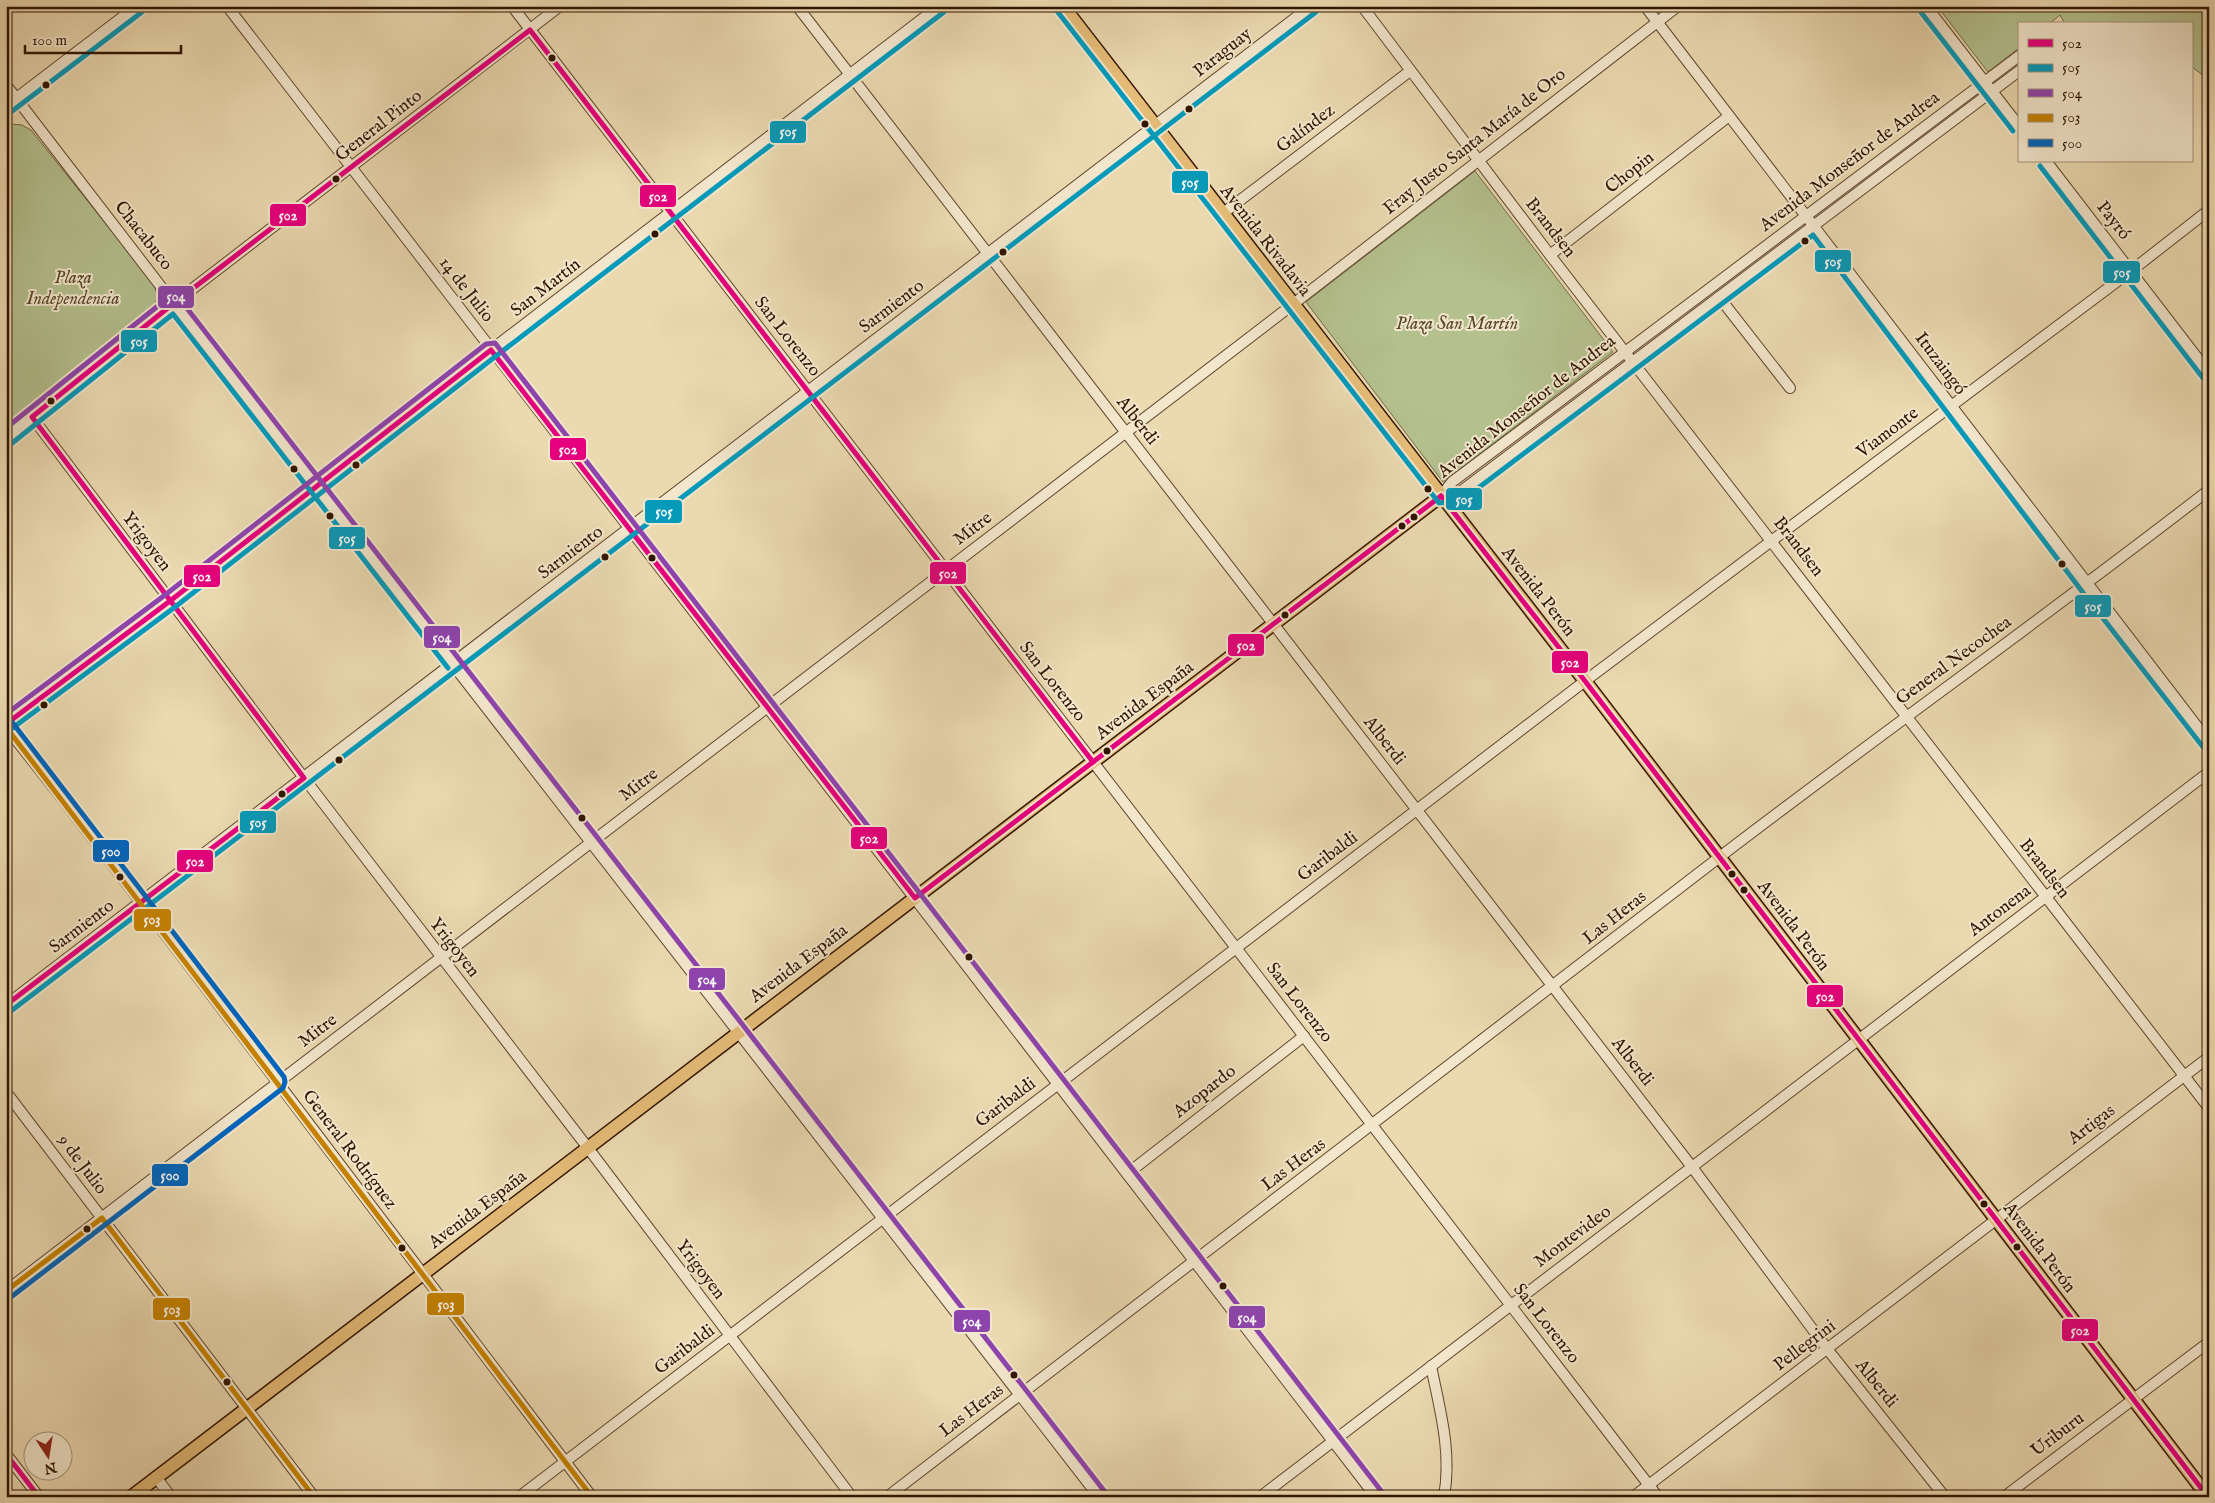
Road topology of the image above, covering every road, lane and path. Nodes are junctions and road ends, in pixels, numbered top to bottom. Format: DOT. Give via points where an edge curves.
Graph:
graph roads {
  1 [pos="137,6"];
  2 [pos="227,6"];
  3 [pos="512,6"];
  4 [pos="560,6"];
  5 [pos="797,6"];
  6 [pos="939,6"];
  7 [pos="1063,6"];
  8 [pos="1311,6"];
  9 [pos="1362,6"];
  10 [pos="1645,6"];
  11 [pos="1678,6"];
  12 [pos="1926,6"];
  13 [pos="1657,22"];
  14 [pos="530,30"];
  15 [pos="2018,57"];
  16 [pos="1410,71"];
  17 [pos="2018,72"];
  18 [pos="850,75"];
  19 [pos="1985,82"];
  20 [pos="6,85"];
  21 [pos="1992,91"];
  22 [pos="16,98"];
  23 [pos="6,106"];
  24 [pos="1729,116"];
  25 [pos="2018,125"];
  26 [pos="1155,126"];
  27 [pos="1477,160"];
  28 [pos="2047,162"];
  29 [pos="351,168"];
  30 [pos="2209,210"];
  31 [pos="670,213"];
  32 [pos="1222,214"];
  33 [pos="1806,216"];
  34 [pos="1814,226"];
  35 [pos="988,254"];
  36 [pos="1550,256"];
  37 [pos="2131,271"];
  38 [pos="1719,297"];
  39 [pos="174,303"];
  40 [pos="1292,305"];
  41 [pos="491,350"];
  42 [pos="1626,351"];
  43 [pos="1634,362"];
  44 [pos="2209,373"];
  45 [pos="1790,388"];
  46 [pos="808,392"];
  47 [pos="1951,406"];
  48 [pos="32,418"];
  49 [pos="1126,433"];
  50 [pos="6,438"];
  51 [pos="315,487"];
  52 [pos="2209,490"];
  53 [pos="1441,496"];
  54 [pos="630,528"];
  55 [pos="1772,540"];
  56 [pos="946,570"];
  57 [pos="2087,585"];
  58 [pos="170,601"];
  59 [pos="1273,624"];
  60 [pos="454,663"];
  61 [pos="1585,681"];
  62 [pos="768,707"];
  63 [pos="1906,716"];
  64 [pos="6,726"];
  65 [pos="2209,742"];
  66 [pos="1093,762"];
  67 [pos="2209,772"];
  68 [pos="304,778"];
  69 [pos="1417,810"];
  70 [pos="592,842"];
  71 [pos="1719,858"];
  72 [pos="2045,897"];
  73 [pos="915,898"];
  74 [pos="141,902"];
  75 [pos="1236,948"];
  76 [pos="441,958"];
  77 [pos="1553,987"];
  78 [pos="6,1006"];
  79 [pos="739,1032"];
  80 [pos="1304,1036"];
  81 [pos="1859,1040"];
  82 [pos="2209,1057"];
  83 [pos="2184,1076"];
  84 [pos="278,1082"];
  85 [pos="1058,1084"];
  86 [pos="6,1092"];
  87 [pos="2209,1108"];
  88 [pos="1372,1125"];
  89 [pos="588,1148"];
  90 [pos="1692,1167"];
  91 [pos="1127,1174"];
  92 [pos="102,1218"];
  93 [pos="883,1218"];
  94 [pos="1996,1219"];
  95 [pos="1195,1261"];
  96 [pos="423,1274"];
  97 [pos="6,1291"];
  98 [pos="1511,1305"];
  99 [pos="729,1336"];
  100 [pos="2209,1342"];
  101 [pos="1828,1350"];
  102 [pos="1431,1366"];
  103 [pos="1020,1395"];
  104 [pos="2132,1398"];
  105 [pos="247,1408"];
  106 [pos="1334,1441"];
  107 [pos="6,1454"];
  108 [pos="565,1462"];
  109 [pos="156,1478"];
  110 [pos="1649,1484"];
  111 [pos="39,1497"];
  112 [pos="131,1497"];
  113 [pos="171,1497"];
  114 [pos="314,1497"];
  115 [pos="519,1497"];
  116 [pos="592,1497"];
  117 [pos="852,1497"];
  118 [pos="887,1497"];
  119 [pos="1099,1497"];
  120 [pos="1260,1497"];
  121 [pos="1376,1497"];
  122 [pos="1444,1497"];
  123 [pos="1633,1497"];
  124 [pos="1658,1497"];
  125 [pos="1945,1497"];
  126 [pos="2004,1497"];
  127 [pos="2208,1497"];
  1 -- 22 [label="street"];
  2 -- 29 [label="street, 14 de Julio"];
  3 -- 14 [label="street, San Lorenzo"];
  4 -- 14 [label="street, General Pinto"];
  5 -- 18 [label="street, Alberdi"];
  6 -- 18 [label="street, San Martín"];
  7 -- 26 [label="main road, Avenida Rivadavia"];
  8 -- 26 [label="street, Paraguay"];
  9 -- 16 [label="street, Brandsen"];
  10 -- 13 [label="street, Ituzaingó"];
  11 -- 13 [label="street, Fray Justo Santa María de Oro"];
  12 -- 19 [label="street"];
  13 -- 24 [label="street, Ituzaingó"];
  13 -- 27 [label="street, Fray Justo Santa María de Oro"];
  14 -- 29 [label="street, General Pinto"];
  14 -- 31 [label="street, San Lorenzo"];
  15 -- 19 [label="street, Avenida Monseñor de Andrea"];
  16 -- 27 [label="street, Brandsen"];
  16 -- 32 [label="street, Galíndez"];
  17 -- 21 [label="street, Avenida Monseñor de Andrea"];
  18 -- 31 [label="street, San Martín"];
  18 -- 35 [label="street, Alberdi"];
  19 -- 21 [label="street"];
  19 -- 33 [label="street, Avenida Monseñor de Andrea"];
  20 -- 22 [label="street, Chacabuco"];
  21 -- 25 [label="street"];
  21 -- 34 [label="street, Avenida Monseñor de Andrea"];
  22 -- 23 [label="street"];
  22 -- 39 [label="street, Chacabuco"];
  24 -- 33 [label="street, Ituzaingó"];
  24 -- 36 [label="street, Chopin"];
  26 -- 32 [label="main road, Avenida Rivadavia"];
  26 -- 35 [label="street, Sarmiento"];
  27 -- 36 [label="street, Brandsen"];
  27 -- 40 [label="street, Fray Justo Santa María de Oro"];
  28 -- 37 [label="street, Payró"];
  29 -- 39 [label="street, General Pinto"];
  29 -- 41 [label="street, 14 de Julio"];
  30 -- 37 [label="street, Viamonte"];
  31 -- 41 [label="street, San Martín"];
  31 -- 46 [label="street, San Lorenzo"];
  32 -- 40 [label="main road, Avenida Rivadavia"];
  33 -- 34 [label="street, Ituzaingó"];
  33 -- 42 [label="street, Avenida Monseñor de Andrea"];
  34 -- 38 [label="street, Avenida Monseñor de Andrea"];
  34 -- 47 [label="street, Ituzaingó"];
  35 -- 46 [label="street, Sarmiento"];
  35 -- 49 [label="street, Alberdi"];
  36 -- 42 [label="street, Brandsen"];
  37 -- 44 [label="street, Payró"];
  37 -- 47 [label="street, Viamonte"];
  38 -- 43 [label="street, Avenida Monseñor de Andrea"];
  38 -- 45 [label="street"];
  39 -- 48 [label="street, General Pinto"];
  39 -- 51 [label="street, Chacabuco"];
  40 -- 49 [label="street, Mitre"];
  40 -- 53 [label="main road, Avenida Rivadavia"];
  41 -- 51 [label="street, San Martín"];
  41 -- 54 [label="street, 14 de Julio"];
  42 -- 43 [label="street, Brandsen"];
  42 -- 53 [label="street, Avenida Monseñor de Andrea" via="1448,484"];
  43 -- 53 [label="street, Avenida Monseñor de Andrea" via="1456,494"];
  43 -- 55 [label="street, Brandsen"];
  46 -- 54 [label="street, Sarmiento"];
  46 -- 56 [label="street, San Lorenzo"];
  47 -- 55 [label="street, Viamonte"];
  47 -- 57 [label="street, Ituzaingó"];
  48 -- 50 [label="street, General Pinto"];
  48 -- 58 [label="street, Yrigoyen"];
  49 -- 56 [label="street, Mitre"];
  49 -- 59 [label="street, Alberdi"];
  51 -- 58 [label="street, San Martín"];
  51 -- 60 [label="street, Chacabuco"];
  52 -- 57 [label="street, General Necochea"];
  53 -- 59 [label="main road, Avenida España"];
  53 -- 61 [label="main road, Avenida Perón"];
  54 -- 60 [label="street, Sarmiento"];
  54 -- 62 [label="street, 14 de Julio"];
  55 -- 61 [label="street, Viamonte"];
  55 -- 63 [label="street, Brandsen"];
  56 -- 62 [label="street, Mitre"];
  56 -- 66 [label="street, San Lorenzo"];
  57 -- 63 [label="street, General Necochea"];
  57 -- 65 [label="street, Ituzaingó"];
  58 -- 64 [label="street, San Martín"];
  58 -- 68 [label="street, Yrigoyen"];
  59 -- 66 [label="main road, Avenida España"];
  59 -- 69 [label="street, Alberdi"];
  60 -- 68 [label="street, Sarmiento"];
  60 -- 70 [label="street, Chacabuco"];
  61 -- 69 [label="street, Garibaldi"];
  61 -- 71 [label="main road, Avenida Perón"];
  62 -- 70 [label="street, Mitre"];
  62 -- 73 [label="street, 14 de Julio"];
  63 -- 71 [label="street, General Necochea"];
  63 -- 72 [label="street, Brandsen"];
  64 -- 74 [label="street, General Rodríguez"];
  66 -- 73 [label="main road, Avenida España"];
  66 -- 75 [label="street, San Lorenzo"];
  67 -- 72 [label="street, Antonena"];
  68 -- 74 [label="street, Sarmiento"];
  68 -- 76 [label="street, Yrigoyen"];
  69 -- 75 [label="street, Garibaldi"];
  69 -- 77 [label="street, Alberdi"];
  70 -- 76 [label="street, Mitre"];
  70 -- 79 [label="street, Chacabuco"];
  71 -- 77 [label="street, Las Heras"];
  71 -- 81 [label="main road, Avenida Perón"];
  72 -- 81 [label="street, Antonena"];
  72 -- 83 [label="street, Brandsen"];
  73 -- 79 [label="main road, Avenida España"];
  73 -- 85 [label="street, 14 de Julio"];
  74 -- 78 [label="street, Sarmiento"];
  74 -- 84 [label="street, General Rodríguez"];
  75 -- 80 [label="street, San Lorenzo"];
  75 -- 85 [label="street, Garibaldi"];
  76 -- 84 [label="street, Mitre"];
  76 -- 89 [label="street, Yrigoyen"];
  77 -- 88 [label="street, Las Heras"];
  77 -- 90 [label="street, Alberdi"];
  79 -- 89 [label="main road, Avenida España"];
  79 -- 93 [label="street, Chacabuco"];
  80 -- 88 [label="street, San Lorenzo"];
  80 -- 91 [label="street, Azopardo"];
  81 -- 90 [label="street, Montevideo"];
  81 -- 94 [label="main road, Avenida Perón"];
  82 -- 83 [label="street, Artigas"];
  83 -- 87 [label="street, Brandsen"];
  83 -- 94 [label="street, Artigas"];
  84 -- 92 [label="street, Mitre"];
  84 -- 96 [label="street, General Rodríguez"];
  85 -- 91 [label="street, 14 de Julio"];
  85 -- 93 [label="street, Garibaldi"];
  86 -- 92 [label="street, 9 de Julio"];
  88 -- 95 [label="street, Las Heras"];
  88 -- 98 [label="street, San Lorenzo"];
  89 -- 96 [label="main road, Avenida España"];
  89 -- 99 [label="street, Yrigoyen"];
  90 -- 98 [label="street, Montevideo"];
  90 -- 101 [label="street, Alberdi"];
  91 -- 95 [label="street, 14 de Julio"];
  92 -- 97 [label="street, Mitre"];
  92 -- 105 [label="street, 9 de Julio"];
  93 -- 99 [label="street, Garibaldi"];
  93 -- 103 [label="street, Chacabuco"];
  94 -- 101 [label="street, Pellegrini"];
  94 -- 104 [label="main road, Avenida Perón"];
  95 -- 103 [label="street, Las Heras"];
  95 -- 106 [label="street, 14 de Julio"];
  96 -- 105 [label="main road, Avenida España"];
  96 -- 108 [label="street, General Rodríguez"];
  98 -- 102 [label="street, Montevideo"];
  98 -- 110 [label="street, San Lorenzo"];
  99 -- 108 [label="street, Garibaldi"];
  99 -- 117 [label="street, Yrigoyen"];
  100 -- 104 [label="street, Uriburu"];
  101 -- 110 [label="street, Pellegrini"];
  101 -- 125 [label="street, Alberdi"];
  102 -- 106 [label="street, Montevideo"];
  102 -- 122 [label="street" via="1447,1444"];
  103 -- 118 [label="street, Las Heras"];
  103 -- 119 [label="street, Chacabuco"];
  104 -- 126 [label="street, Uriburu"];
  104 -- 127 [label="main road, Avenida Perón"];
  105 -- 109 [label="main road, Avenida España"];
  105 -- 114 [label="street, 9 de Julio"];
  106 -- 120 [label="street, Montevideo"];
  106 -- 121 [label="street, 14 de Julio"];
  107 -- 111 [label="street"];
  108 -- 115 [label="street, Garibaldi"];
  108 -- 116 [label="street, General Rodríguez"];
  109 -- 112 [label="main road, Avenida España"];
  109 -- 113 [label="street"];
  110 -- 123 [label="street, Pellegrini"];
  110 -- 124 [label="street, San Lorenzo"];
}
